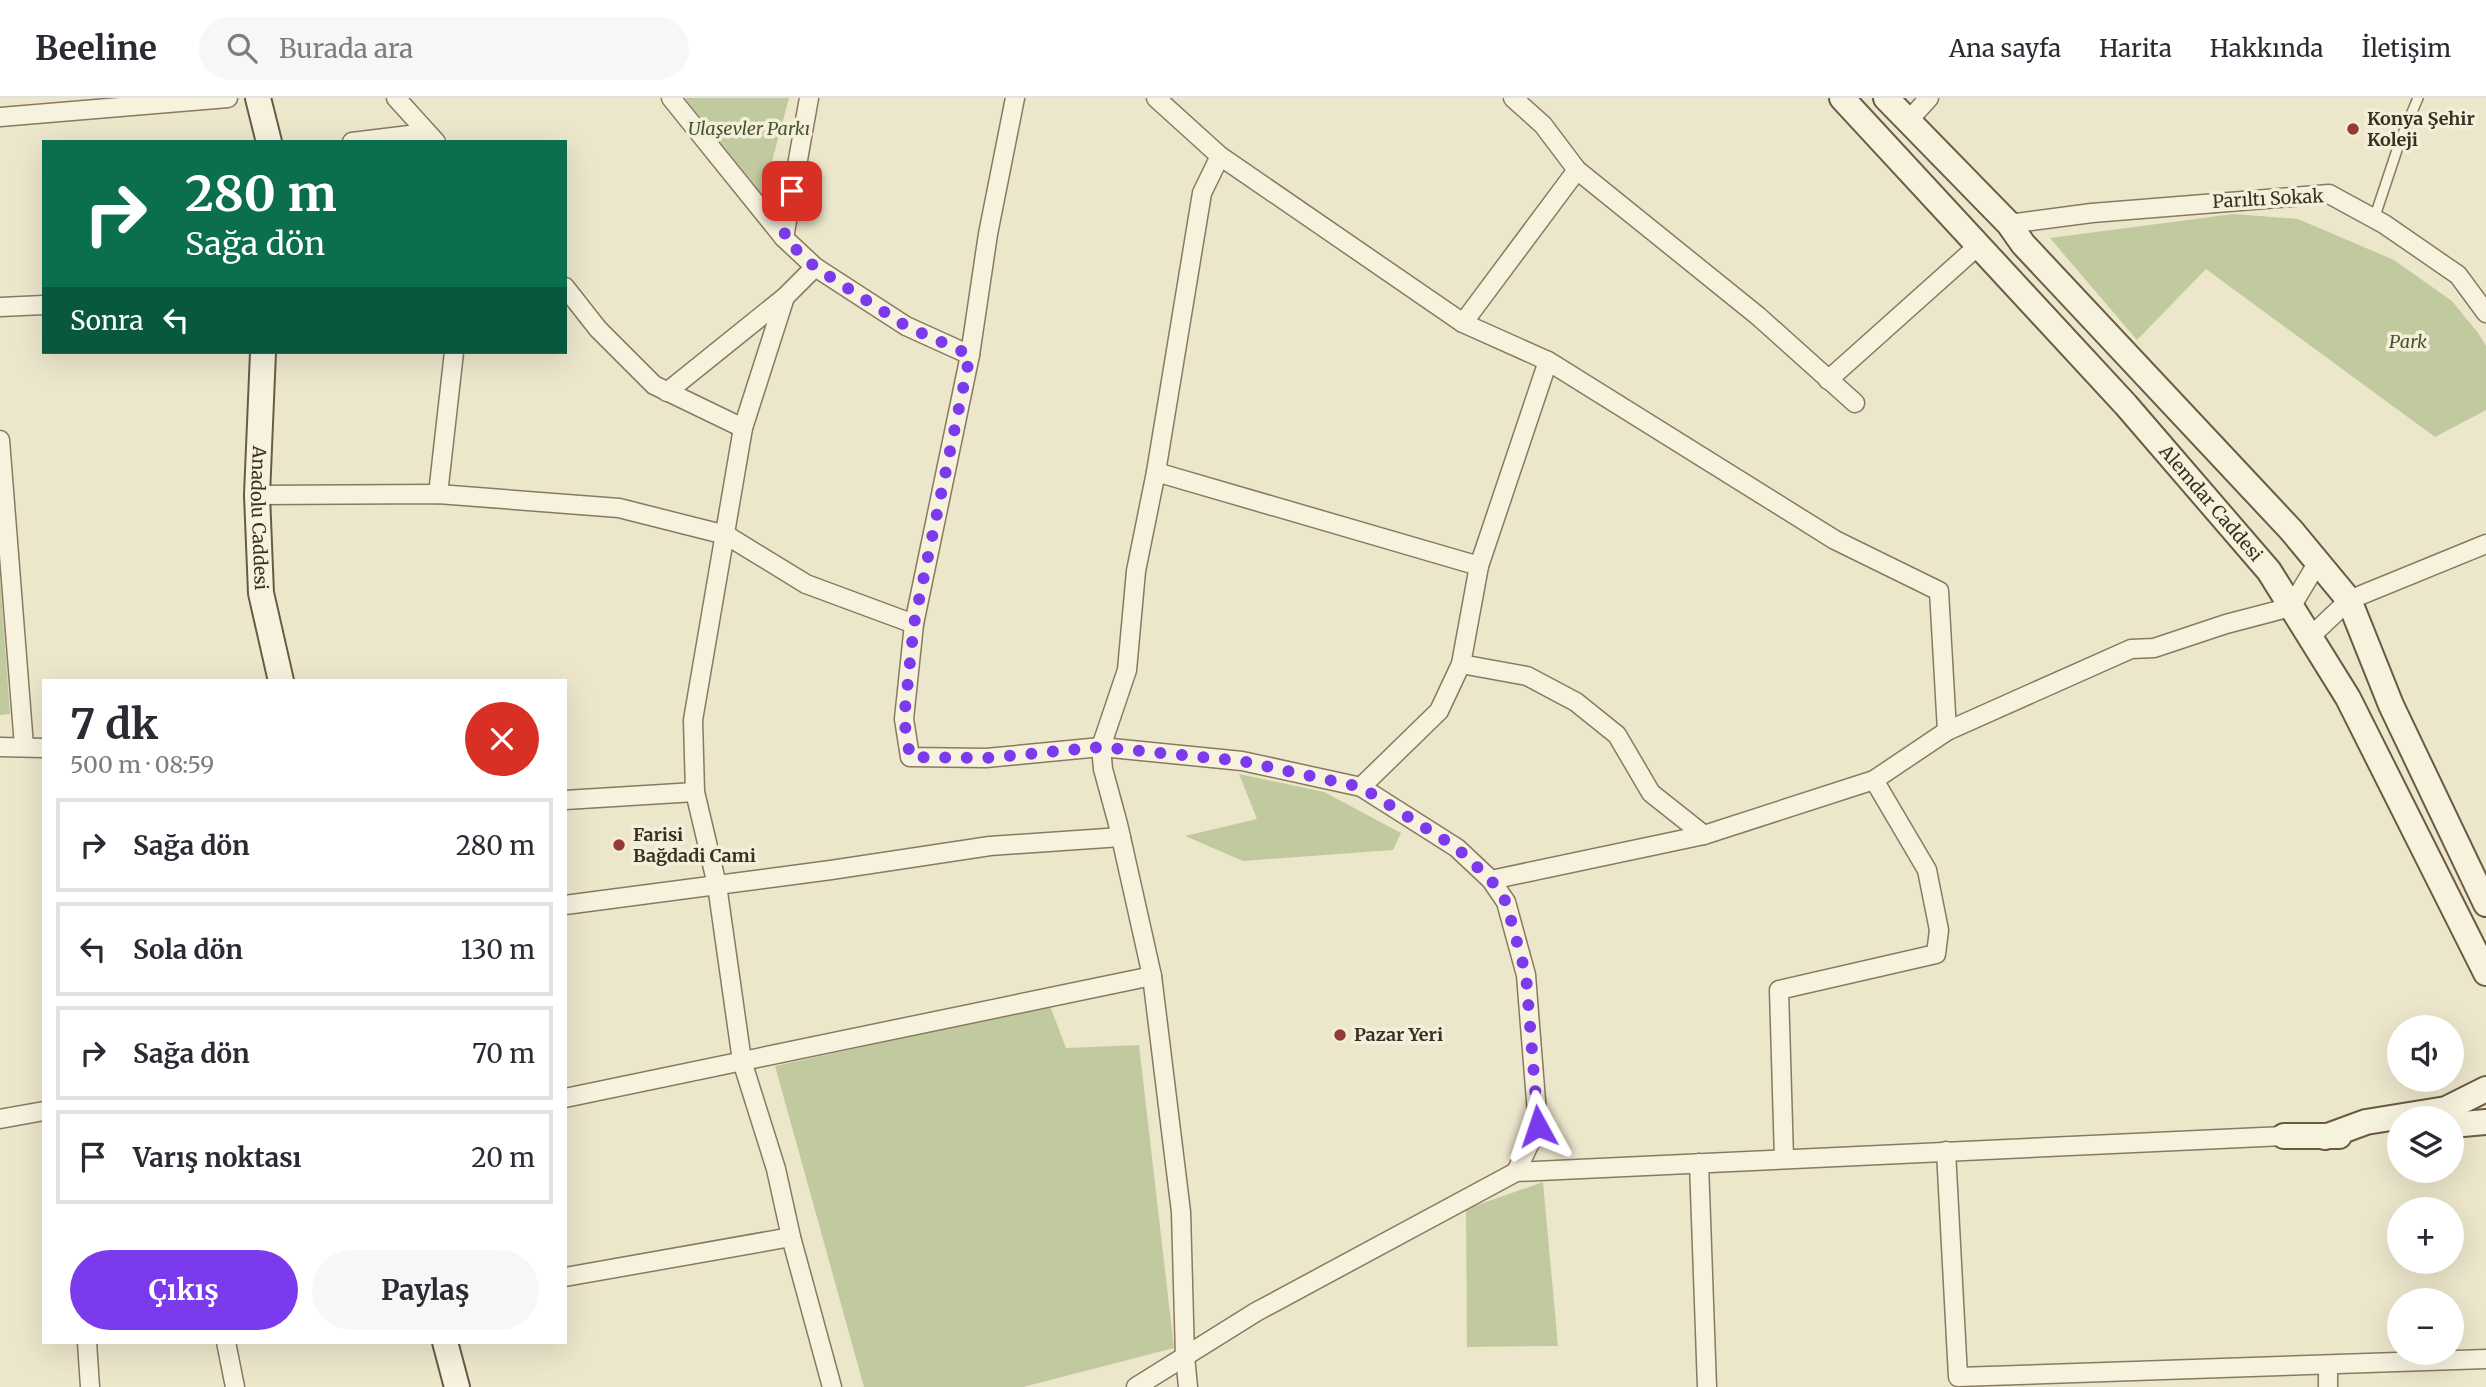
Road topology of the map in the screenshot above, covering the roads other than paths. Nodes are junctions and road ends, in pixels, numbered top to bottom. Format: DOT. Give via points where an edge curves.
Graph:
graph roads {
  1 [pos="228,98"];
  2 [pos="258,98"];
  3 [pos="396,98"];
  4 [pos="671,98"];
  5 [pos="809,98"];
  6 [pos="1016,98"];
  7 [pos="1156,98"];
  8 [pos="1513,98"];
  9 [pos="1842,98"];
  10 [pos="1886,98"];
  11 [pos="1929,98"];
  12 [pos="2418,98"];
  13 [pos="0,117"];
  14 [pos="1908,121"];
  15 [pos="431,137"];
  16 [pos="268,140"];
  17 [pos="384,140"];
  18 [pos="1220,156"];
  19 [pos="1577,170"];
  20 [pos="2374,219"];
  21 [pos="2009,224"];
  22 [pos="784,238"];
  23 [pos="1979,246"];
  24 [pos="815,267"];
  25 [pos="567,290"];
  26 [pos="785,297"];
  27 [pos="42,305"];
  28 [pos="0,307"];
  29 [pos="2486,313"];
  30 [pos="1463,323"];
  31 [pos="263,354"];
  32 [pos="454,354"];
  33 [pos="970,355"];
  34 [pos="1548,361"];
  35 [pos="1828,380"];
  36 [pos="667,392"];
  37 [pos="1855,403"];
  38 [pos="743,428"];
  39 [pos="0,440"];
  40 [pos="0,449"];
  41 [pos="1156,472"];
  42 [pos="438,494"];
  43 [pos="257,495"];
  44 [pos="726,535"];
  45 [pos="2486,544"];
  46 [pos="4,551"];
  47 [pos="2318,562"];
  48 [pos="1479,566"];
  49 [pos="2350,600"];
  50 [pos="2291,607"];
  51 [pos="914,624"];
  52 [pos="2310,637"];
  53 [pos="1461,664"];
  54 [pos="281,679"];
  55 [pos="1947,730"];
  56 [pos="0,747"];
  57 [pos="24,747"];
  58 [pos="1101,747"];
  59 [pos="42,748"];
  60 [pos="1874,780"];
  61 [pos="1361,787"];
  62 [pos="695,792"];
  63 [pos="567,800"];
  64 [pos="1704,835"];
  65 [pos="1121,837"];
  66 [pos="1491,880"];
  67 [pos="717,885"];
  68 [pos="2486,904"];
  69 [pos="567,905"];
  70 [pos="2486,972"];
  71 [pos="1152,976"];
  72 [pos="742,1061"];
  73 [pos="2486,1089"];
  74 [pos="567,1098"];
  75 [pos="42,1111"];
  76 [pos="0,1119"];
  77 [pos="2486,1122"];
  78 [pos="2464,1124"];
  79 [pos="2387,1131"];
  80 [pos="2284,1136"];
  81 [pos="2325,1137"];
  82 [pos="1946,1151"];
  83 [pos="1784,1159"];
  84 [pos="1699,1163"];
  85 [pos="1516,1172"];
  86 [pos="791,1237"];
  87 [pos="567,1277"];
  88 [pos="87,1344"];
  89 [pos="226,1344"];
  90 [pos="446,1344"];
  91 [pos="1185,1356"];
  92 [pos="2486,1359"];
  93 [pos="2328,1366"];
  94 [pos="2186,1379"];
  95 [pos="1959,1382"];
  96 [pos="90,1387"];
  97 [pos="236,1387"];
  98 [pos="457,1387"];
  99 [pos="832,1387"];
  100 [pos="1136,1387"];
  101 [pos="1188,1387"];
  102 [pos="1707,1387"];
  103 [pos="2328,1387"];
  1 -- 13 [label="street"];
  2 -- 16 [label="main road"];
  3 -- 15 [label="street"];
  4 -- 22 [label="street"];
  5 -- 22 [label="street"];
  6 -- 33 [label="street" via="988,234"];
  7 -- 18 [label="street"];
  8 -- 19 [label="street" via="1543,125"];
  9 -- 23 [label="main road, Alemdar Caddesi"];
  10 -- 14 [label="main road, Alemdar Caddesi"];
  11 -- 14 [label="street"];
  12 -- 20 [label="lane"];
  14 -- 21 [label="main road, Alemdar Caddesi"];
  15 -- 17 [label="street"];
  18 -- 30 [label="street"];
  18 -- 41 [label="street" via="1202,194"];
  19 -- 30 [label="street"];
  19 -- 35 [label="street" via="1758,316"];
  20 -- 21 [label="street, Parıltı Sokak" via="2329,194"];
  20 -- 29 [label="street, Parıltı Sokak" via="2458,275"];
  21 -- 47 [label="main road, Alemdar Caddesi"];
  22 -- 24 [label="street"];
  23 -- 35 [label="street"];
  23 -- 50 [label="main road, Alemdar Caddesi" via="2126,405 2269,571"];
  24 -- 26 [label="street"];
  24 -- 33 [label="street" via="906,326"];
  25 -- 36 [label="street" via="597,329"];
  26 -- 36 [label="street"];
  26 -- 38 [label="street"];
  27 -- 28 [label="street"];
  30 -- 34 [label="street"];
  31 -- 43 [label="main road, Anadolu Caddesi"];
  32 -- 42 [label="street"];
  33 -- 51 [label="street"];
  34 -- 48 [label="street"];
  34 -- 55 [label="street" via="1835,540 1939,591"];
  35 -- 37 [label="street"];
  36 -- 38 [label="street"];
  38 -- 44 [label="street"];
  39 -- 40 [label="street"];
  40 -- 46 [label="street"];
  41 -- 48 [label="street"];
  41 -- 58 [label="street" via="1136,571 1126,670"];
  42 -- 43 [label="street"];
  42 -- 44 [label="street" via="619,508"];
  43 -- 54 [label="main road, Anadolu Caddesi" via="261,593"];
  44 -- 51 [label="street" via="806,584"];
  44 -- 62 [label="street" via="693,720"];
  45 -- 49 [label="street"];
  46 -- 57 [label="street"];
  47 -- 49 [label="main road, Alemdar Caddesi"];
  47 -- 50 [label="street"];
  48 -- 53 [label="street"];
  49 -- 52 [label="street"];
  49 -- 68 [label="main road, Alemdar Caddesi" via="2391,705"];
  50 -- 52 [label="main road, Alemdar Caddesi"];
  50 -- 55 [label="street" via="2154,648 2131,649"];
  51 -- 58 [label="street" via="904,719 910,757 986,758"];
  52 -- 70 [label="main road, Alemdar Caddesi" via="2348,698"];
  53 -- 61 [label="street" via="1439,711"];
  53 -- 64 [label="street" via="1527,676 1576,702 1617,735 1651,793"];
  55 -- 60 [label="street"];
  56 -- 57 [label="street"];
  57 -- 59 [label="street"];
  58 -- 61 [label="street" via="1242,761"];
  58 -- 65 [label="street"];
  60 -- 64 [label="street"];
  60 -- 83 [label="street" via="1927,870 1939,930 1936,954 1779,990"];
  61 -- 66 [label="street" via="1457,848"];
  62 -- 63 [label="street"];
  62 -- 67 [label="street"];
  64 -- 66 [label="street"];
  65 -- 67 [label="street" via="990,846"];
  65 -- 71 [label="street"];
  66 -- 85 [label="street" via="1506,902 1526,975 1538,1126"];
  67 -- 69 [label="street"];
  67 -- 72 [label="street"];
  71 -- 72 [label="street"];
  71 -- 91 [label="street" via="1181,1212"];
  72 -- 74 [label="street"];
  72 -- 86 [label="street" via="776,1169"];
  73 -- 81 [label="main road" via="2446,1109 2366,1122"];
  75 -- 76 [label="street"];
  77 -- 78 [label="main road"];
  79 -- 81 [label="main road"];
  80 -- 81 [label="main road"];
  80 -- 82 [label="street"];
  82 -- 83 [label="street"];
  82 -- 95 [label="street"];
  83 -- 84 [label="street"];
  84 -- 85 [label="street"];
  84 -- 102 [label="street"];
  85 -- 91 [label="street" via="1255,1312"];
  86 -- 87 [label="street"];
  86 -- 99 [label="street"];
  88 -- 96 [label="street"];
  89 -- 97 [label="street"];
  90 -- 98 [label="main road"];
  91 -- 100 [label="street"];
  91 -- 101 [label="street"];
  92 -- 93 [label="street"];
  93 -- 94 [label="street"];
  93 -- 103 [label="street"];
  94 -- 95 [label="street"];
}
